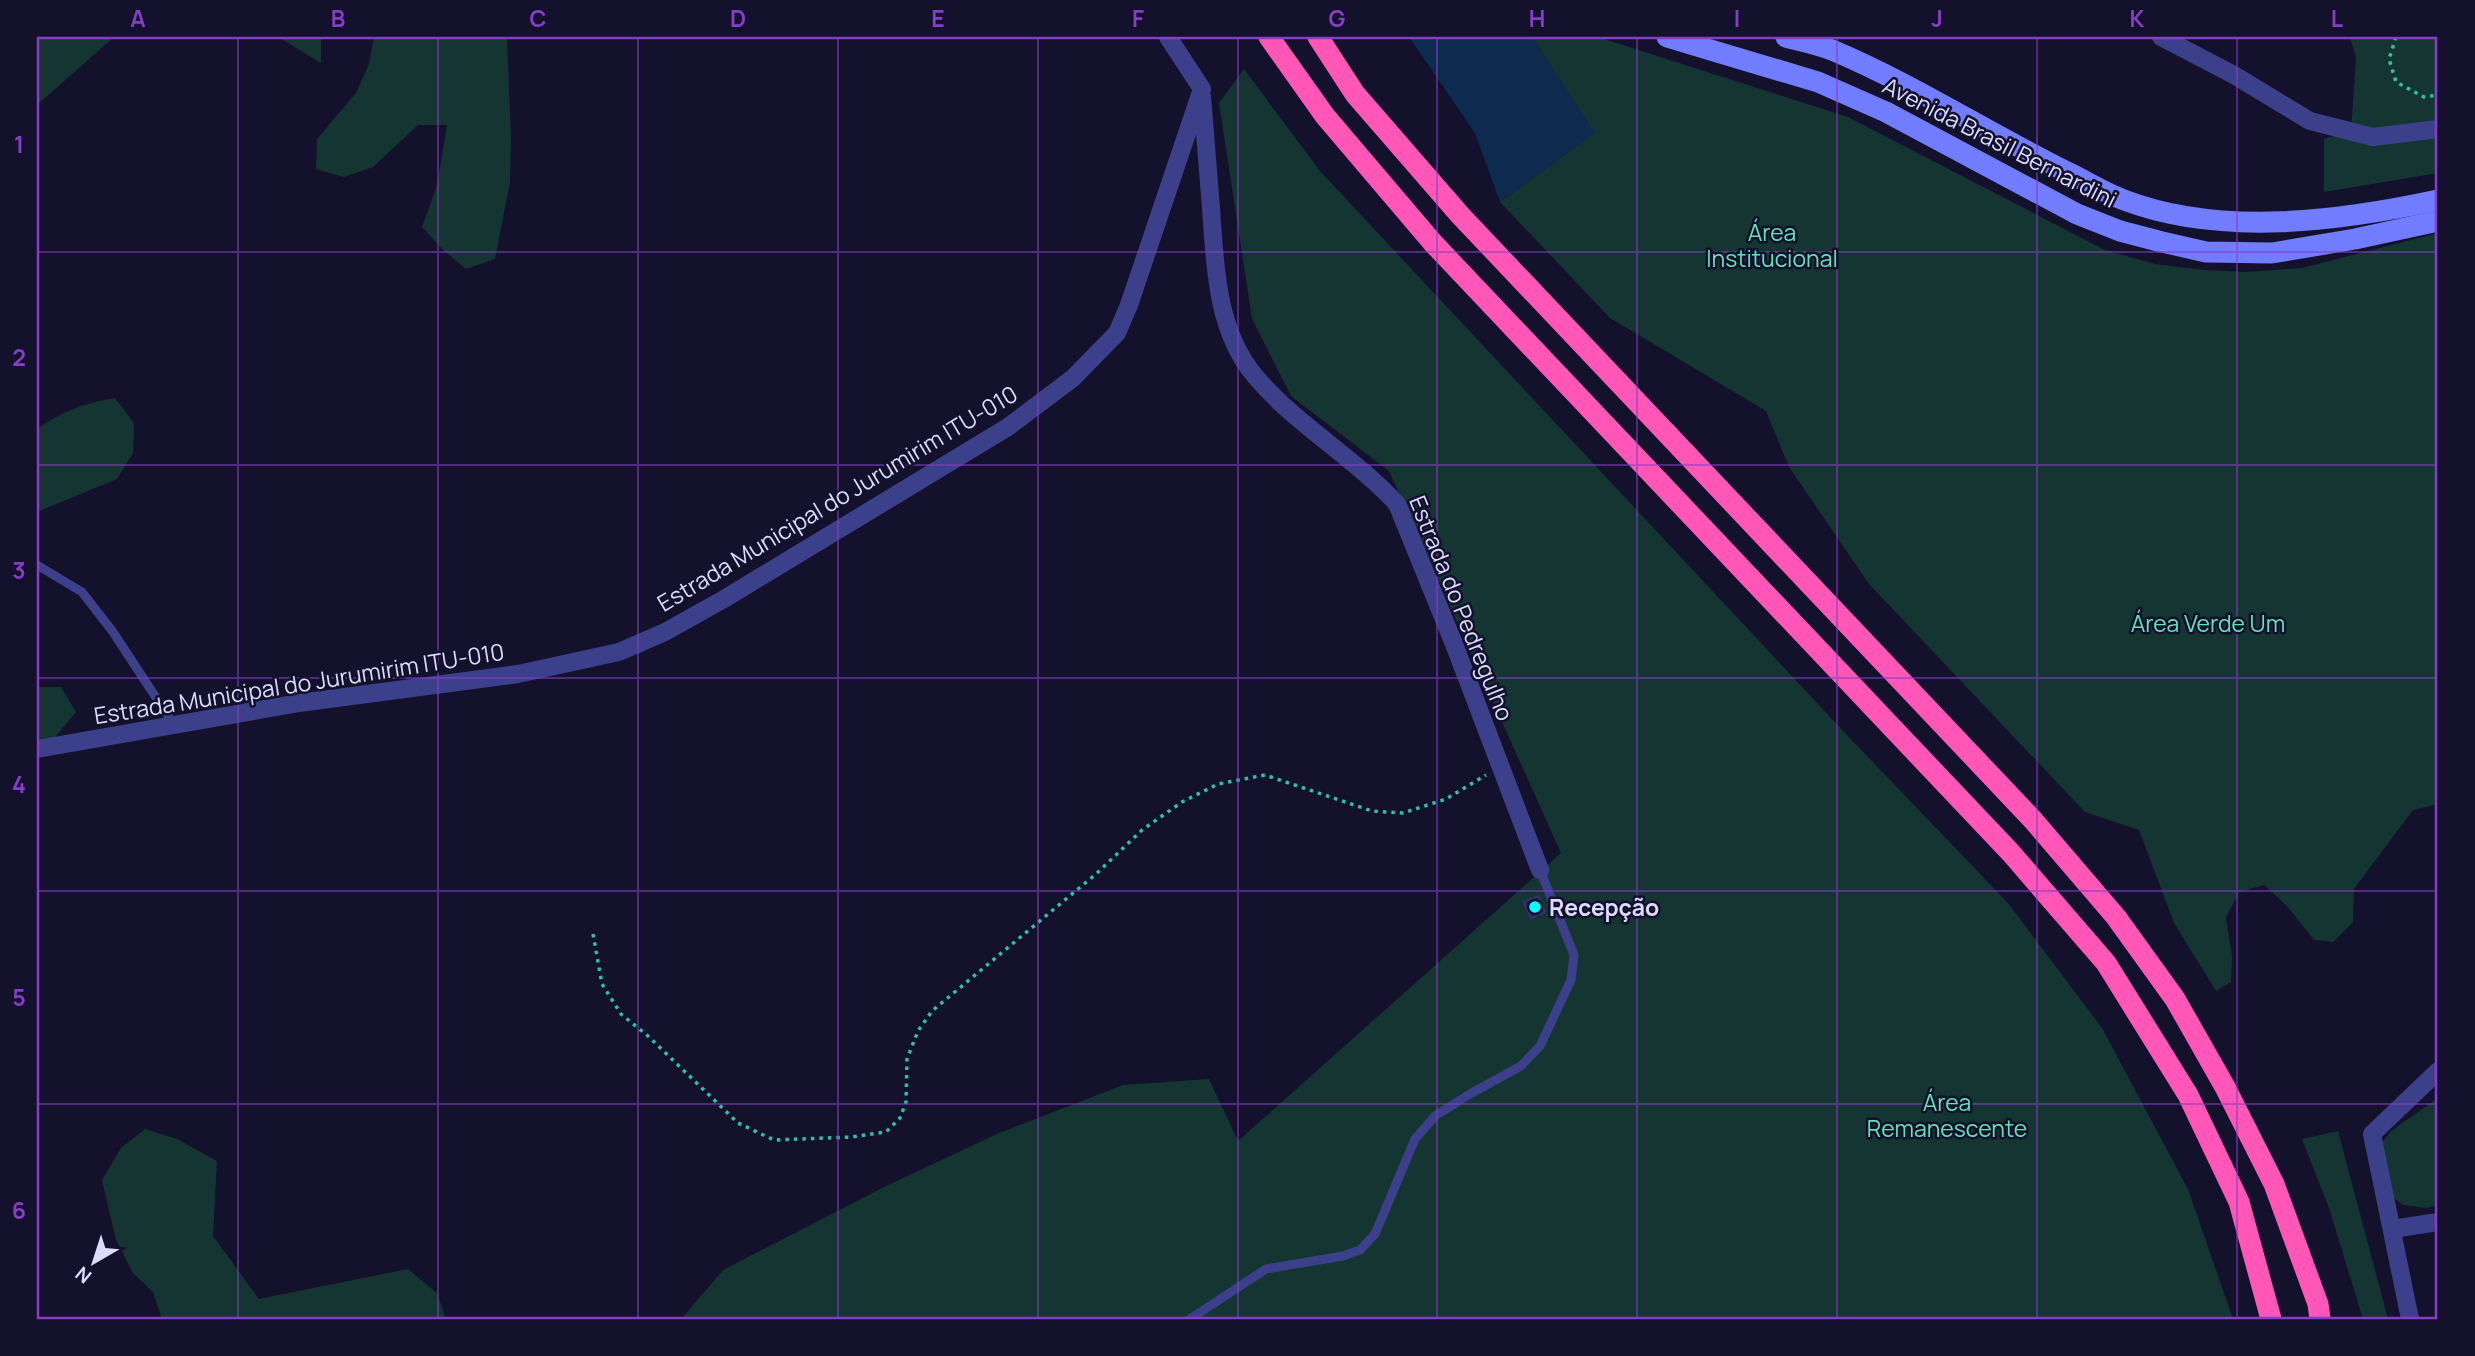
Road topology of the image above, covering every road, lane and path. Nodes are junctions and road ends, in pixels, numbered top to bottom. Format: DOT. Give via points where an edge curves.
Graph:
graph roads {
  1 [pos="1168,37"];
  2 [pos="1269,37"];
  3 [pos="1318,37"];
  4 [pos="1667,37"];
  5 [pos="1786,37"];
  6 [pos="2161,37"];
  7 [pos="2396,37"];
  8 [pos="1202,89"];
  9 [pos="2438,96"];
  10 [pos="2438,129"];
  11 [pos="2438,200"];
  12 [pos="2438,221"];
  13 [pos="37,565"];
  14 [pos="174,725"];
  15 [pos="37,750"];
  16 [pos="1500,767"];
  17 [pos="1539,870"];
  18 [pos="593,934"];
  19 [pos="2438,1071"];
  20 [pos="2438,1222"];
  21 [pos="2392,1229"];
  22 [pos="1191,1319"];
  23 [pos="2270,1319"];
  24 [pos="2320,1319"];
  25 [pos="2410,1319"];
  1 -- 8 [label="street"];
  2 -- 23 [label="highway" via="1325,116 1433,243 2011,853 2106,963 2188,1095 2239,1202"];
  3 -- 24 [label="highway" via="1355,94 1460,215 2024,810 2116,917 2175,999 2225,1087 2274,1184"];
  4 -- 12 [label="street, Avenida Brasil Bernardini" via="1818,82 2120,232 2206,252 2272,253"];
  5 -- 11 [label="street, Avenida Brasil Bernardini" via="1855,61 2125,201 2194,219 2254,224 2377,213"];
  6 -- 10 [label="street" via="2310,121 2373,136"];
  7 -- 9 [label="path" via="2389,59 2396,82 2424,97"];
  8 -- 14 [label="street, Estrada Municipal do Jurumirim ITU-010" via="1117,333 1073,378 1008,427 724,599 619,652 518,674"];
  8 -- 16 [label="street, Estrada do Pedregulho" via="1217,290 1234,341 1254,375 1397,504"];
  13 -- 14 [label="lane" via="82,592"];
  14 -- 15 [label="street, Estrada Municipal do Jurumirim ITU-010"];
  16 -- 17 [label="street, Estrada do Pedregulho"];
  16 -- 18 [label="path" via="1446,799 1403,813 1372,811 1265,775 1218,784 1182,802 1142,830 932,1011 907,1059 900,1118 886,1132 774,1140 738,1123 621,1014 602,984"];
  17 -- 22 [label="lane" via="1574,955 1571,980 1539,1046 1521,1066 1435,1116 1415,1139 1375,1234 1360,1250 1266,1269"];
  19 -- 21 [label="street" via="2372,1134"];
  20 -- 21 [label="street"];
  21 -- 25 [label="street"];
}
